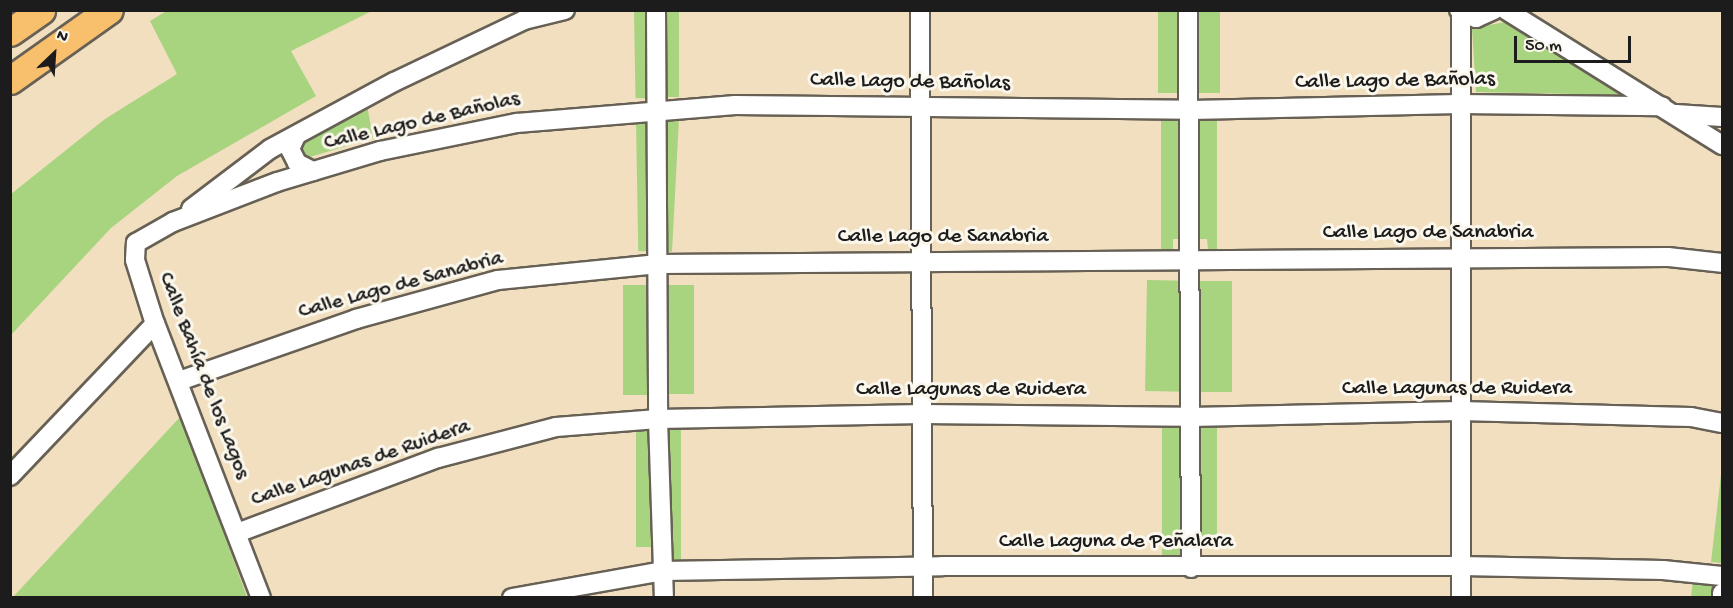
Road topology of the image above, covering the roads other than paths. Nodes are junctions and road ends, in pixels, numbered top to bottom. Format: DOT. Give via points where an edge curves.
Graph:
graph roads {
  1 [pos="41,10"];
  2 [pos="109,10"];
  3 [pos="565,10"];
  4 [pos="656,10"];
  5 [pos="920,10"];
  6 [pos="1188,10"];
  7 [pos="1494,10"];
  8 [pos="1506,10"];
  9 [pos="1460,11"];
  10 [pos="10,32"];
  11 [pos="10,80"];
  12 [pos="1459,104"];
  13 [pos="921,108"];
  14 [pos="657,110"];
  15 [pos="1190,110"];
  16 [pos="1668,110"];
  17 [pos="1722,117"];
  18 [pos="296,136"];
  19 [pos="1722,145"];
  20 [pos="313,171"];
  21 [pos="173,222"];
  22 [pos="1459,258"];
  23 [pos="1190,260"];
  24 [pos="922,262"];
  25 [pos="1722,263"];
  26 [pos="658,264"];
  27 [pos="155,324"];
  28 [pos="179,381"];
  29 [pos="1460,411"];
  30 [pos="923,414"];
  31 [pos="1191,417"];
  32 [pos="658,419"];
  33 [pos="1722,423"];
  34 [pos="10,476"];
  35 [pos="237,533"];
  36 [pos="1461,566"];
  37 [pos="923,567"];
  38 [pos="1191,568"];
  39 [pos="663,571"];
  40 [pos="1722,576"];
  41 [pos="261,597"];
  42 [pos="512,597"];
  43 [pos="664,597"];
  44 [pos="923,597"];
  45 [pos="1461,597"];
  1 -- 10 [label="highway"];
  2 -- 11 [label="highway"];
  3 -- 18 [label="street" via="524,20 394,81"];
  4 -- 14 [label="street"];
  5 -- 13 [label="street"];
  6 -- 15 [label="street"];
  7 -- 9 [label="street" via="1476,18"];
  8 -- 16 [label="street"];
  9 -- 12 [label="street"];
  12 -- 15 [label="street, Calle Lago de Bañolas"];
  12 -- 16 [label="street, Calle Lago de Bañolas"];
  12 -- 22 [label="street"];
  13 -- 14 [label="street, Calle Lago de Bañolas" via="735,105"];
  13 -- 15 [label="street, Calle Lago de Bañolas"];
  13 -- 24 [label="street"];
  14 -- 20 [label="street, Calle Lago de Bañolas" via="517,123 380,151"];
  14 -- 26 [label="street"];
  15 -- 23 [label="street"];
  16 -- 17 [label="street, Calle Lago de Bañolas"];
  16 -- 19 [label="street"];
  18 -- 20 [label="street" via="290,149 297,163"];
  18 -- 21 [label="street" via="270,150"];
  20 -- 21 [label="street, Calle Lago de Bañolas"];
  21 -- 27 [label="street, Calle Bahía de los Lagos" via="136,243 135,260"];
  22 -- 23 [label="street, Calle Lago de Sanabria"];
  22 -- 25 [label="street, Calle Lago de Sanabria" via="1668,257"];
  22 -- 29 [label="street"];
  23 -- 24 [label="street, Calle Lago de Sanabria"];
  23 -- 31 [label="street"];
  24 -- 26 [label="street, Calle Lago de Sanabria"];
  24 -- 30 [label="street"];
  26 -- 28 [label="street, Calle Lago de Sanabria" via="498,280 356,319"];
  26 -- 32 [label="street"];
  27 -- 28 [label="street, Calle Bahía de los Lagos"];
  27 -- 34 [label="street"];
  28 -- 35 [label="street, Calle Bahía de los Lagos"];
  29 -- 31 [label="street, Calle Lagunas de Ruidera"];
  29 -- 33 [label="street, Calle Lagunas de Ruidera" via="1691,417"];
  29 -- 36 [label="street"];
  30 -- 31 [label="street, Calle Lagunas de Ruidera"];
  30 -- 32 [label="street, Calle Lagunas de Ruidera"];
  30 -- 37 [label="street"];
  31 -- 38 [label="street"];
  32 -- 35 [label="street, Calle Lagunas de Ruidera" via="556,427 438,458"];
  32 -- 39 [label="street"];
  35 -- 41 [label="street, Calle Bahía de los Lagos"];
  36 -- 38 [label="street, Calle Laguna de Peñalara"];
  36 -- 40 [label="street, Calle Laguna de Peñalara" via="1663,570"];
  36 -- 45 [label="street"];
  37 -- 38 [label="street, Calle Laguna de Peñalara"];
  37 -- 39 [label="street, Calle Laguna de Peñalara"];
  37 -- 44 [label="street"];
  39 -- 42 [label="street, Calle Laguna de Peñalara"];
  39 -- 43 [label="street"];
}
